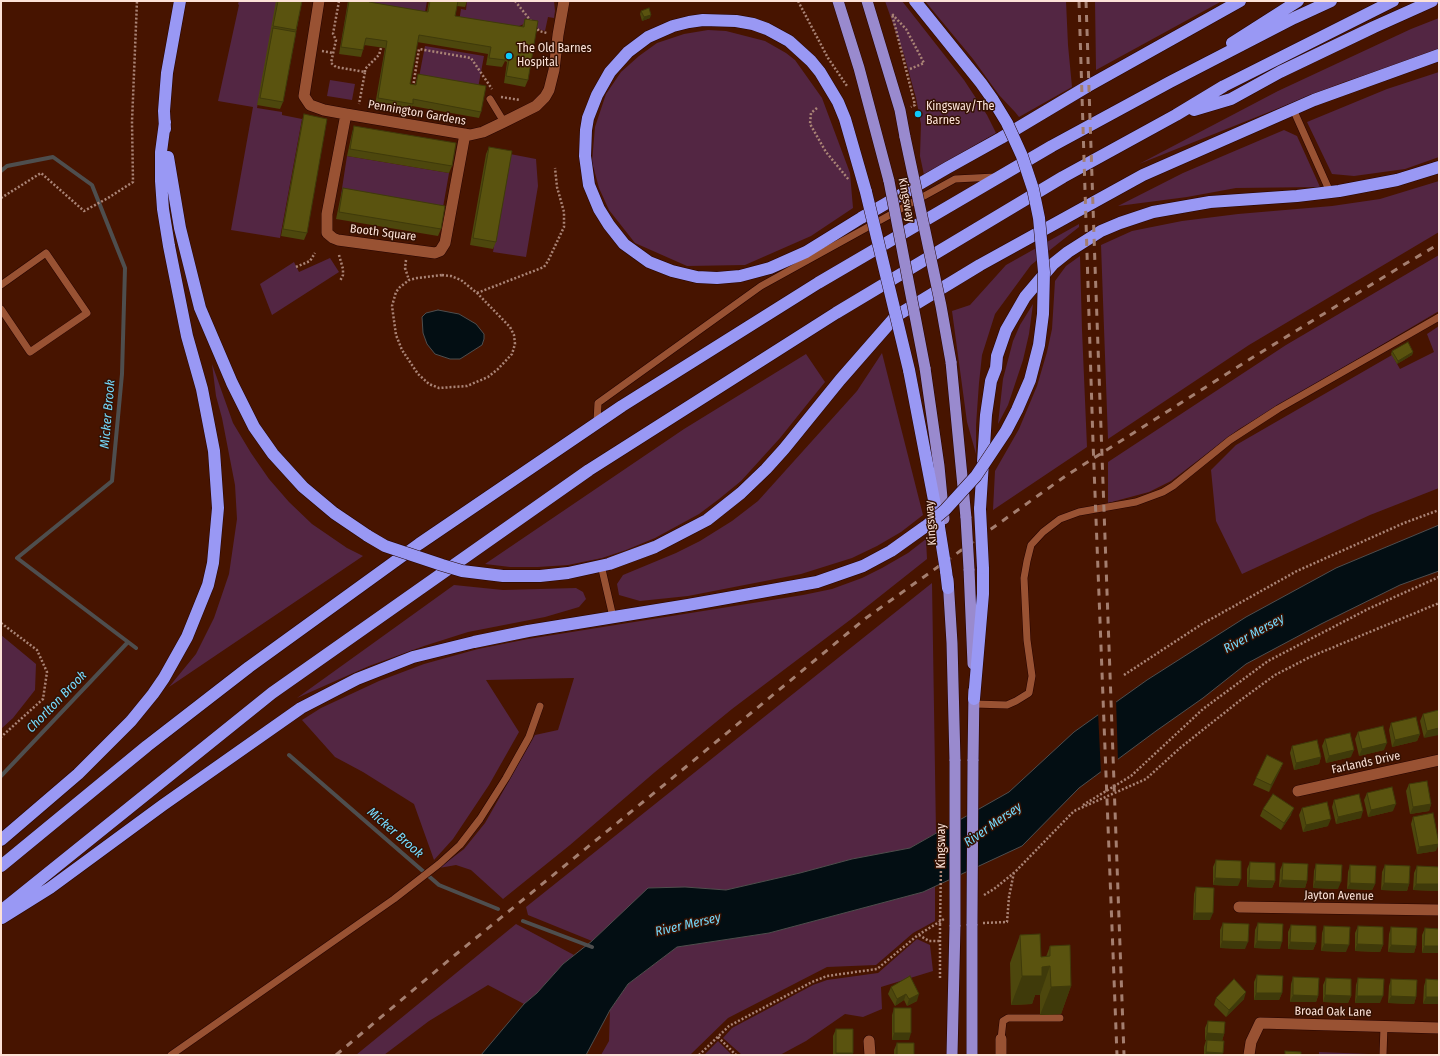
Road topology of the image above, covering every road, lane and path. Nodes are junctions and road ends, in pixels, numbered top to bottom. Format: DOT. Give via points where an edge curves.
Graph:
graph roads {
  1 [pos="137,1"];
  2 [pos="180,1"];
  3 [pos="319,1"];
  4 [pos="340,1"];
  5 [pos="515,1"];
  6 [pos="564,1"];
  7 [pos="798,1"];
  8 [pos="838,1"];
  9 [pos="867,1"];
  10 [pos="915,1"];
  11 [pos="1240,1"];
  12 [pos="1298,1"];
  13 [pos="1331,1"];
  14 [pos="1393,1"];
  15 [pos="1432,1"];
  16 [pos="334,5"];
  17 [pos="338,8"];
  18 [pos="558,35"];
  19 [pos="381,48"];
  20 [pos="1439,55"];
  21 [pos="910,69"];
  22 [pos="365,72"];
  23 [pos="1170,82"];
  24 [pos="847,86"];
  25 [pos="413,87"];
  26 [pos="492,90"];
  27 [pos="525,97"];
  28 [pos="493,98"];
  29 [pos="360,100"];
  30 [pos="915,105"];
  31 [pos="817,108"];
  32 [pos="1293,109"];
  33 [pos="346,114"];
  34 [pos="1176,115"];
  35 [pos="165,122"];
  36 [pos="504,122"];
  37 [pos="465,134"];
  38 [pos="1439,167"];
  39 [pos="555,168"];
  40 [pos="999,177"];
  41 [pos="850,182"];
  42 [pos="1330,192"];
  43 [pos="1,198"];
  44 [pos="315,254"];
  45 [pos="339,255"];
  46 [pos="406,258"];
  47 [pos="296,267"];
  48 [pos="409,280"];
  49 [pos="340,281"];
  50 [pos="1,285"];
  51 [pos="477,293"];
  52 [pos="1,309"];
  53 [pos="1439,317"];
  54 [pos="598,422"];
  55 [pos="1439,510"];
  56 [pos="941,525"];
  57 [pos="601,565"];
  58 [pos="1439,578"];
  59 [pos="948,588"];
  60 [pos="1439,603"];
  61 [pos="613,617"];
  62 [pos="1,624"];
  63 [pos="1124,675"];
  64 [pos="974,702"];
  65 [pos="540,706"];
  66 [pos="1,737"];
  67 [pos="1439,760"];
  68 [pos="1298,791"];
  69 [pos="1074,811"];
  70 [pos="1,840"];
  71 [pos="1,866"];
  72 [pos="1014,872"];
  73 [pos="980,897"];
  74 [pos="1239,907"];
  75 [pos="1439,910"];
  76 [pos="1,911"];
  77 [pos="1,918"];
  78 [pos="951,921"];
  79 [pos="988,923"];
  80 [pos="940,925"];
  81 [pos="918,935"];
  82 [pos="940,941"];
  83 [pos="940,984"];
  84 [pos="1060,1018"];
  85 [pos="1384,1026"];
  86 [pos="1439,1028"];
  87 [pos="718,1037"];
  88 [pos="1001,1039"];
  89 [pos="869,1041"];
  90 [pos="172,1055"];
  91 [pos="699,1055"];
  92 [pos="736,1055"];
  93 [pos="870,1055"];
  94 [pos="952,1055"];
  95 [pos="972,1055"];
  96 [pos="1001,1055"];
  97 [pos="1249,1055"];
  98 [pos="1383,1055"];
  1 -- 43 [label="path" via="132,122 133,182 84,211 41,173"];
  2 -- 35 [label="highway" via="167,73"];
  3 -- 33 [label="street, Pennington Gardens" via="304,96 310,105"];
  4 -- 17 [label="path"];
  5 -- 18 [label="path" via="539,31"];
  6 -- 18 [label="street, Pennington Gardens"];
  7 -- 24 [label="path" via="828,58"];
  8 -- 56 [label="highway, Kingsway, bridge" via="889,181 925,368 939,466"];
  9 -- 64 [label="highway, Kingsway, bridge" via="900,110 951,362 966,518"];
  10 -- 61 [label="highway, bridge" via="993,100 1007,123 1022,156 1035,200 1044,272 1042,328 1030,380 1006,431 976,476 945,510 891,551 863,566 817,582"];
  11 -- 56 [label="highway, bridge" via="946,168 861,218 806,252 770,268 740,276 697,277 672,271 649,262 624,244 609,225 589,186 585,156 586,130 592,106 603,82 618,62 639,43 659,32 688,22 703,20 753,24 779,35 815,66 838,102 845,119 866,192 910,370"];
  12 -- 23 [label="highway"];
  13 -- 23 [label="highway"];
  14 -- 34 [label="highway" via="1224,86"];
  15 -- 34 [label="highway" via="1288,68 1231,99"];
  16 -- 17 [label="path"];
  17 -- 22 [label="path" via="333,34 336,40 331,63"];
  18 -- 36 [label="street, Pennington Gardens" via="554,70 545,97 536,106"];
  19 -- 22 [label="path" via="379,55"];
  20 -- 32 [label="highway"];
  21 -- 30 [label="path" via="924,63 906,29 892,14"];
  22 -- 29 [label="path"];
  23 -- 40 [label="highway"];
  25 -- 26 [label="path" via="419,48 471,58"];
  27 -- 28 [label="path" via="519,100"];
  28 -- 36 [label="lane"];
  31 -- 41 [label="path" via="811,113 810,124 826,152"];
  32 -- 42 [label="lane"];
  32 -- 57 [label="highway" via="1143,175 980,265 896,316 784,450 736,498 707,520 676,537 633,556"];
  33 -- 37 [label="street, Pennington Gardens"];
  33 -- 37 [label="street, Booth Square" via="327,214 327,233 338,240 435,253 440,251 445,243"];
  34 -- 76 [label="highway" via="1063,177 836,313 589,470 272,693"];
  35 -- 57 [label="highway, bridge" via="173,195 200,308 254,428 303,487 334,513 385,546 462,571 502,576 540,576 568,573"];
  35 -- 70 [label="highway" via="161,152 163,209 187,336 202,389 214,451 218,508 213,563 208,585 187,637 154,694 78,774"];
  36 -- 37 [label="street, Pennington Gardens" via="483,132"];
  38 -- 42 [label="highway" via="1397,180"];
  39 -- 51 [label="path" via="564,212 564,227 548,261 544,267"];
  40 -- 54 [label="highway" via="818,283"];
  40 -- 54 [label="lane" via="955,179 761,286 598,403"];
  42 -- 64 [label="highway, bridge" via="1210,202 1153,212 1101,231 1078,245 1053,264 1033,286 1006,330 997,356 986,415 980,509 983,594"];
  44 -- 47 [label="path" via="310,261"];
  45 -- 49 [label="path" via="343,268"];
  46 -- 48 [label="path" via="405,268"];
  48 -- 51 [label="path" via="451,276 461,280"];
  48 -- 51 [label="path" via="396,292 392,306 397,339 418,374 429,384 439,388 467,386 488,377 512,354 515,339 510,327"];
  50 -- 52 [label="lane" via="46,253 87,313 30,352"];
  53 -- 64 [label="lane" via="1278,409 1230,440 1163,492 1136,502 1079,512 1060,519 1043,532 1031,545 1024,578 1027,640 1032,676 1029,693 1007,705"];
  54 -- 71 [label="highway" via="419,544 248,667"];
  55 -- 63 [label="path" via="1297,571 1202,624"];
  56 -- 59 [label="highway, bridge"];
  57 -- 61 [label="lane"];
  58 -- 69 [label="path" via="1368,609 1268,661 1203,708 1131,776"];
  59 -- 78 [label="highway, Kingsway, bridge" via="955,761"];
  60 -- 69 [label="path" via="1310,657 1275,675 1186,743 1146,779"];
  61 -- 77 [label="highway" via="474,642 413,657 357,679 301,708 50,888"];
  62 -- 66 [label="path" via="37,650 48,672 43,699"];
  64 -- 95 [label="highway, Kingsway, bridge"];
  65 -- 90 [label="lane" via="529,737 506,778 460,845 394,899"];
  67 -- 68 [label="street, Farlands Drive"];
  69 -- 72 [label="path"];
  72 -- 73 [label="path"];
  72 -- 79 [label="path" via="1007,922"];
  74 -- 75 [label="street, Jayton Avenue"];
  78 -- 81 [label="path"];
  78 -- 94 [label="highway, Kingsway"];
  80 -- 82 [label="path"];
  81 -- 82 [label="path"];
  81 -- 87 [label="path" via="877,969 827,976 812,982 729,1026"];
  82 -- 83 [label="path"];
  84 -- 88 [label="lane" via="1008,1018 1003,1021"];
  85 -- 86 [label="street, Broad Oak Lane"];
  85 -- 97 [label="street, Broad Oak Lane" via="1260,1023 1251,1042"];
  85 -- 98 [label="lane"];
  87 -- 91 [label="path"];
  87 -- 92 [label="path"];
  88 -- 96 [label="street"];
  89 -- 93 [label="street"];
}
